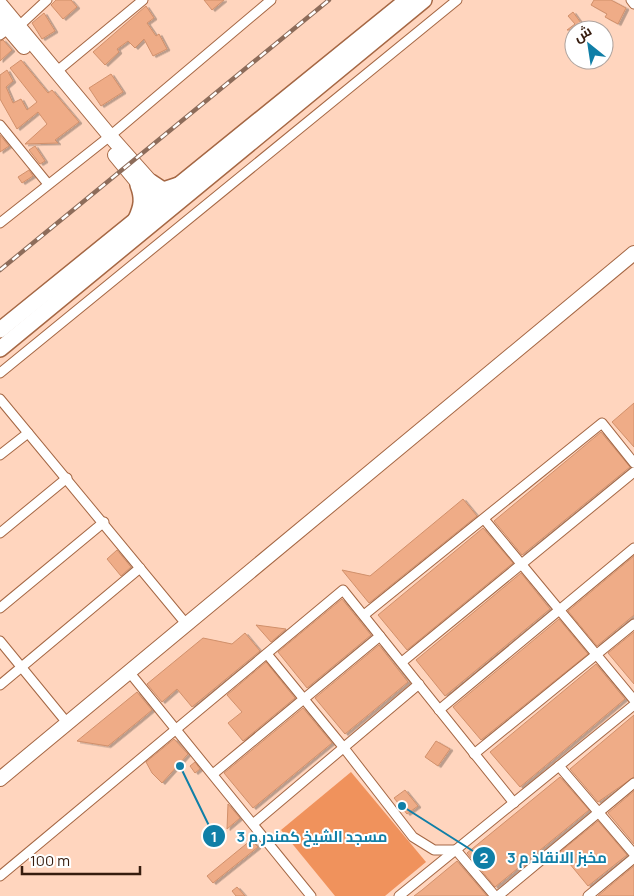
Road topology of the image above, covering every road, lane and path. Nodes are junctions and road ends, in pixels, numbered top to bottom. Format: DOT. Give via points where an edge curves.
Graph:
graph roads {
  1 [pos="48,0"];
  2 [pos="143,0"];
  3 [pos="271,0"];
  4 [pos="407,0"];
  5 [pos="424,0"];
  6 [pos="457,0"];
  7 [pos="631,0"];
  8 [pos="0,4"];
  9 [pos="634,4"];
  10 [pos="7,27"];
  11 [pos="56,72"];
  12 [pos="0,125"];
  13 [pos="106,139"];
  14 [pos="188,179"];
  15 [pos="48,184"];
  16 [pos="145,184"];
  17 [pos="164,206"];
  18 [pos="136,218"];
  19 [pos="0,223"];
  20 [pos="634,253"];
  21 [pos="0,330"];
  22 [pos="0,349"];
  23 [pos="0,373"];
  24 [pos="0,399"];
  25 [pos="28,433"];
  26 [pos="0,456"];
  27 [pos="634,463"];
  28 [pos="634,472"];
  29 [pos="67,478"];
  30 [pos="484,518"];
  31 [pos="104,522"];
  32 [pos="0,533"];
  33 [pos="634,548"];
  34 [pos="522,564"];
  35 [pos="140,568"];
  36 [pos="0,608"];
  37 [pos="560,609"];
  38 [pos="364,615"];
  39 [pos="634,624"];
  40 [pos="187,625"];
  41 [pos="380,636"];
  42 [pos="0,641"];
  43 [pos="267,654"];
  44 [pos="597,655"];
  45 [pos="402,662"];
  46 [pos="21,668"];
  47 [pos="130,673"];
  48 [pos="419,684"];
  49 [pos="0,685"];
  50 [pos="304,698"];
  51 [pos="634,700"];
  52 [pos="634,705"];
  53 [pos="439,710"];
  54 [pos="68,724"];
  55 [pos="176,728"];
  56 [pos="344,748"];
  57 [pos="474,754"];
  58 [pos="559,766"];
  59 [pos="213,774"];
  60 [pos="0,779"];
  61 [pos="634,783"];
  62 [pos="514,803"];
  63 [pos="599,812"];
  64 [pos="253,824"];
  65 [pos="456,850"];
  66 [pos="634,856"];
  67 [pos="0,876"];
  68 [pos="311,896"];
  69 [pos="399,896"];
  70 [pos="496,896"];
  71 [pos="588,896"];
  1 -- 10 [label="street"];
  2 -- 11 [label="street"];
  3 -- 13 [label="street"];
  4 -- 14 [label="main road"];
  5 -- 17 [label="main road"];
  6 -- 23 [label="street"];
  7 -- 9 [label="street"];
  8 -- 10 [label="street"];
  10 -- 11 [label="street"];
  10 -- 13 [label="street"];
  11 -- 13 [label="street"];
  12 -- 15 [label="street"];
  13 -- 15 [label="street"];
  13 -- 16 [label="street"];
  14 -- 16 [label="main road" via="163,190"];
  14 -- 17 [label="main road"];
  15 -- 19 [label="street"];
  16 -- 17 [label="street"];
  16 -- 18 [label="main road"];
  17 -- 18 [label="main road"];
  17 -- 22 [label="main road"];
  18 -- 21 [label="main road"];
  20 -- 40 [label="street"];
  24 -- 25 [label="street"];
  25 -- 26 [label="street"];
  25 -- 29 [label="street"];
  27 -- 30 [label="street" via="602,423"];
  28 -- 34 [label="street"];
  29 -- 31 [label="street"];
  29 -- 32 [label="street"];
  30 -- 34 [label="street"];
  30 -- 38 [label="street"];
  31 -- 35 [label="street"];
  31 -- 36 [label="street"];
  33 -- 37 [label="street"];
  34 -- 37 [label="street"];
  34 -- 45 [label="street"];
  35 -- 40 [label="street"];
  35 -- 46 [label="street"];
  37 -- 44 [label="street"];
  37 -- 53 [label="street"];
  38 -- 41 [label="street"];
  38 -- 43 [label="street" via="343,590"];
  39 -- 44 [label="street"];
  40 -- 47 [label="street"];
  41 -- 45 [label="street"];
  41 -- 50 [label="street"];
  42 -- 46 [label="street"];
  43 -- 50 [label="street"];
  43 -- 55 [label="street"];
  44 -- 51 [label="street"];
  44 -- 57 [label="street"];
  45 -- 48 [label="street"];
  46 -- 49 [label="street"];
  46 -- 54 [label="street"];
  47 -- 54 [label="street"];
  47 -- 55 [label="street"];
  48 -- 53 [label="street"];
  48 -- 56 [label="street"];
  50 -- 56 [label="street"];
  50 -- 59 [label="street"];
  52 -- 58 [label="street"];
  53 -- 57 [label="street"];
  54 -- 60 [label="street"];
  55 -- 59 [label="street"];
  55 -- 67 [label="street"];
  56 -- 64 [label="street"];
  56 -- 65 [label="street" via="413,837 434,850"];
  57 -- 62 [label="street"];
  58 -- 62 [label="street"];
  58 -- 63 [label="street"];
  59 -- 64 [label="street"];
  61 -- 63 [label="street"];
  62 -- 65 [label="street"];
  63 -- 66 [label="street"];
  63 -- 70 [label="street"];
  64 -- 68 [label="street"];
  65 -- 69 [label="street"];
  65 -- 70 [label="street"];
  66 -- 71 [label="street"];
}
